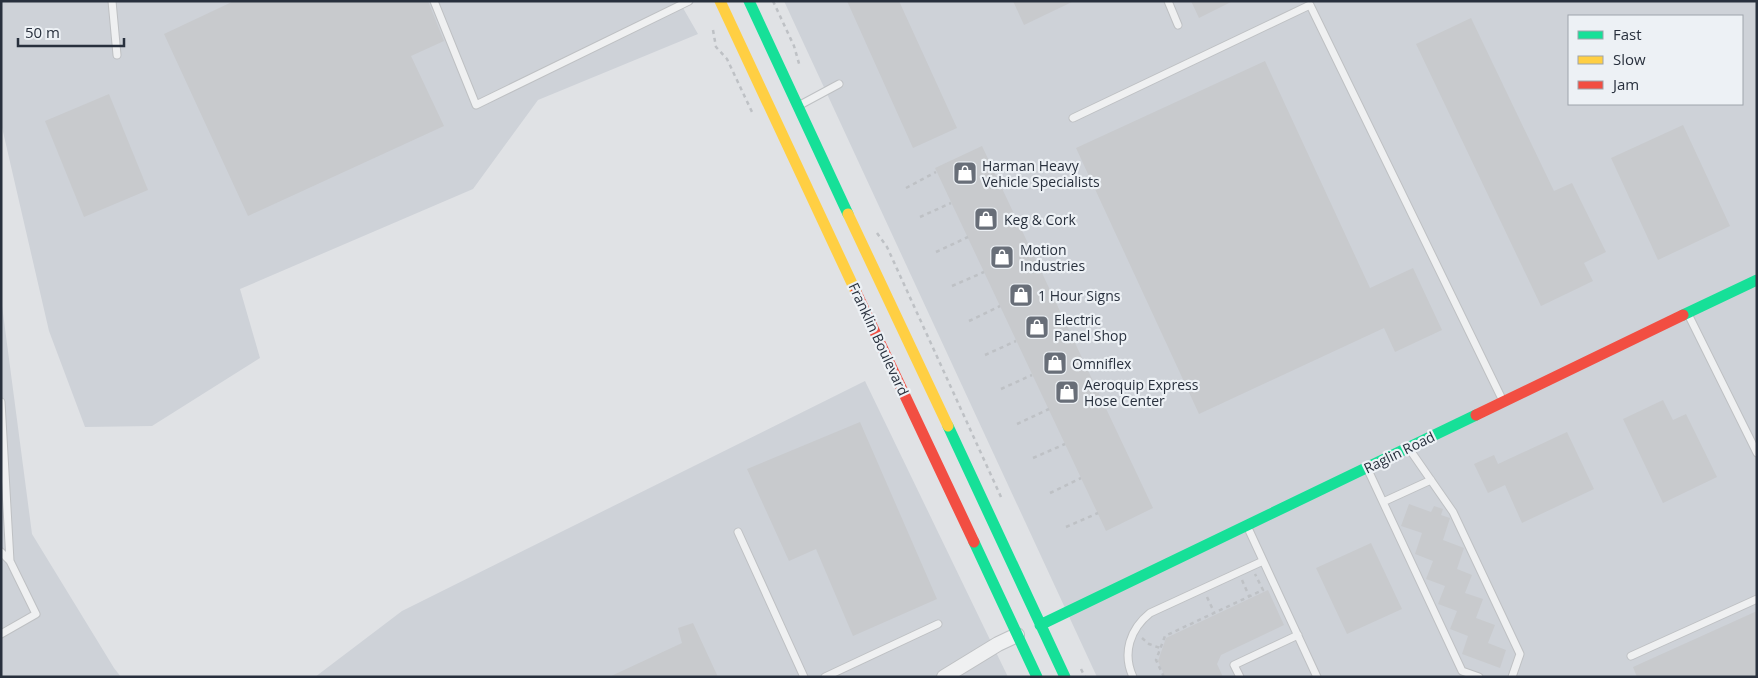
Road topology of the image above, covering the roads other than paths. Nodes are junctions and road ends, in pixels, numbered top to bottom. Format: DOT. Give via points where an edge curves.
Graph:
graph roads {
  1 [pos="112,1"];
  2 [pos="434,1"];
  3 [pos="689,1"];
  4 [pos="720,1"];
  5 [pos="749,1"];
  6 [pos="1168,1"];
  7 [pos="1178,25"];
  8 [pos="117,55"];
  9 [pos="839,84"];
  10 [pos="797,106"];
  11 [pos="1073,118"];
  12 [pos="1757,280"];
  13 [pos="1688,314"];
  14 [pos="1,402"];
  15 [pos="1504,402"];
  16 [pos="1408,448"];
  17 [pos="1757,453"];
  18 [pos="1366,468"];
  19 [pos="1430,480"];
  20 [pos="1383,502"];
  21 [pos="1246,526"];
  22 [pos="738,532"];
  23 [pos="1,552"];
  24 [pos="10,560"];
  25 [pos="1263,561"];
  26 [pos="1757,599"];
  27 [pos="938,624"];
  28 [pos="1040,624"];
  29 [pos="1,634"];
  30 [pos="1017,635"];
  31 [pos="1298,635"];
  32 [pos="1631,656"];
  33 [pos="804,677"];
  34 [pos="825,677"];
  35 [pos="944,677"];
  36 [pos="1037,677"];
  37 [pos="1065,677"];
  38 [pos="1133,677"];
  39 [pos="1240,677"];
  40 [pos="1317,677"];
  41 [pos="1479,677"];
  42 [pos="1512,677"];
  1 -- 8 [label="lane"];
  2 -- 3 [label="lane" via="476,105"];
  4 -- 30 [label="main road, Franklin Boulevard"];
  5 -- 10 [label="main road, Franklin Boulevard"];
  6 -- 7 [label="lane"];
  9 -- 10 [label="lane"];
  10 -- 28 [label="main road, Franklin Boulevard"];
  11 -- 15 [label="lane" via="1310,5"];
  12 -- 13 [label="main road, Raglin Road"];
  13 -- 15 [label="main road, Raglin Road"];
  13 -- 17 [label="lane"];
  14 -- 24 [label="lane"];
  15 -- 16 [label="main road, Raglin Road"];
  16 -- 18 [label="main road, Raglin Road"];
  16 -- 19 [label="lane"];
  18 -- 20 [label="lane"];
  18 -- 21 [label="main road, Raglin Road"];
  19 -- 20 [label="lane"];
  19 -- 42 [label="lane" via="1453,512 1520,654"];
  20 -- 41 [label="lane" via="1462,671"];
  21 -- 25 [label="lane"];
  21 -- 28 [label="main road, Raglin Road"];
  22 -- 33 [label="lane"];
  23 -- 24 [label="lane"];
  24 -- 29 [label="lane" via="36,614"];
  25 -- 31 [label="lane"];
  25 -- 38 [label="lane" via="1144,618 1134,631 1128,648"];
  26 -- 32 [label="lane"];
  27 -- 34 [label="lane"];
  28 -- 37 [label="main road, Franklin Boulevard"];
  30 -- 35 [label="street"];
  30 -- 36 [label="main road, Franklin Boulevard"];
  31 -- 39 [label="lane" via="1234,665"];
  31 -- 40 [label="lane"];
}
